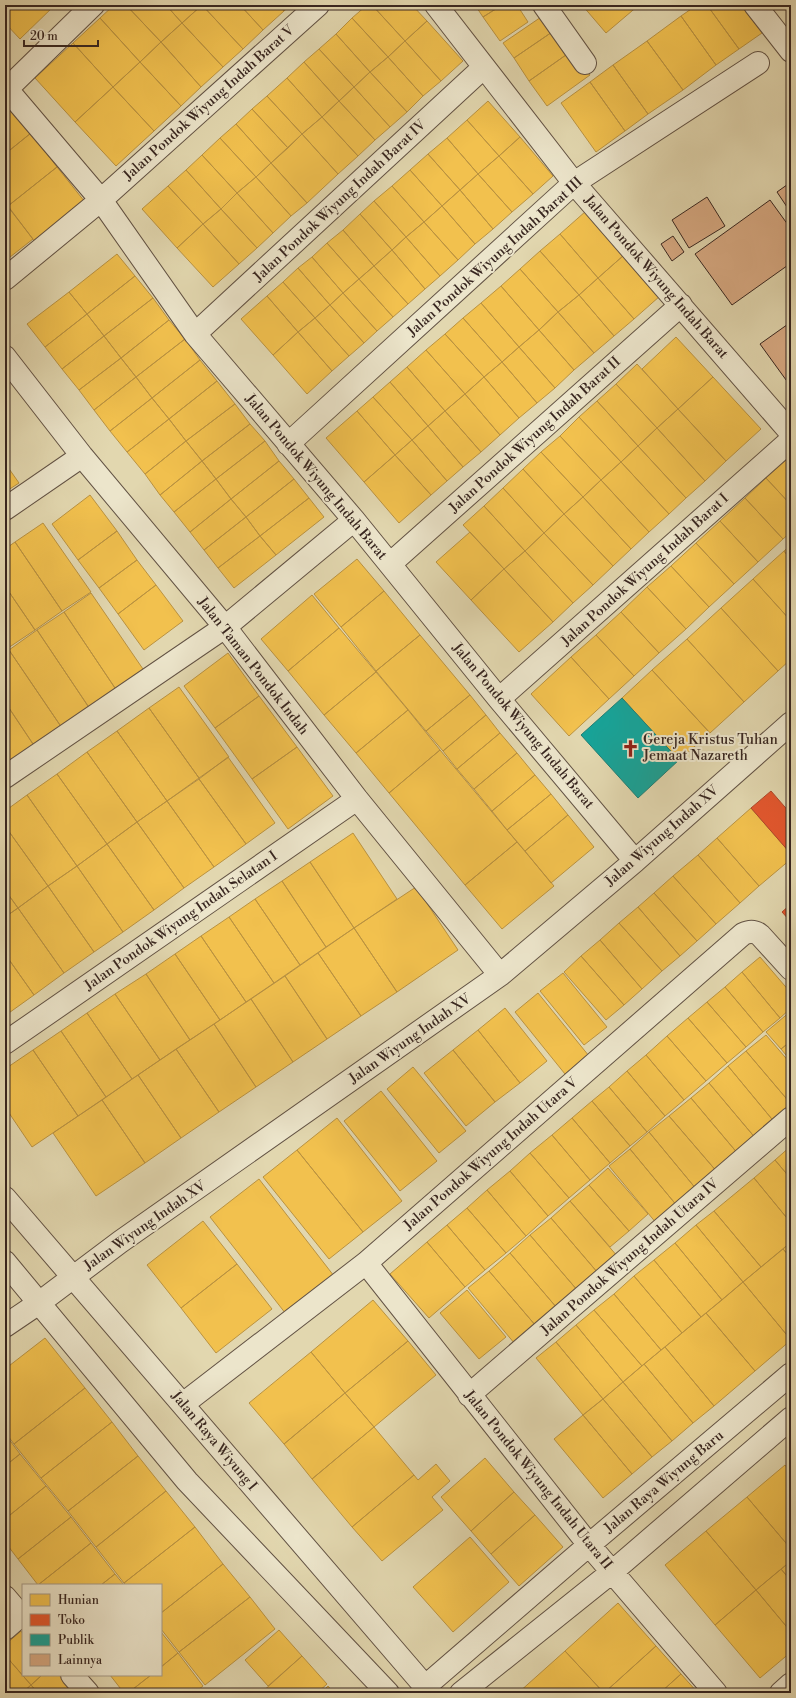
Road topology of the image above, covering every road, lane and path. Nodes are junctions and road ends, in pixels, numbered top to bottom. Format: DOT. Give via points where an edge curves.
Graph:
graph roads {
  1 [pos="92,5"];
  2 [pos="318,5"];
  3 [pos="436,5"];
  4 [pos="544,5"];
  5 [pos="755,5"];
  6 [pos="791,50"];
  7 [pos="584,63"];
  8 [pos="758,63"];
  9 [pos="484,67"];
  10 [pos="6,88"];
  11 [pos="574,183"];
  12 [pos="101,200"];
  13 [pos="5,279"];
  14 [pos="681,305"];
  15 [pos="195,334"];
  16 [pos="5,357"];
  17 [pos="791,433"];
  18 [pos="791,440"];
  19 [pos="288,444"];
  20 [pos="82,456"];
  21 [pos="5,509"];
  22 [pos="354,520"];
  23 [pos="390,564"];
  24 [pos="225,627"];
  25 [pos="499,699"];
  26 [pos="791,722"];
  27 [pos="5,777"];
  28 [pos="357,800"];
  29 [pos="635,861"];
  30 [pos="791,969"];
  31 [pos="500,976"];
  32 [pos="5,1043"];
  33 [pos="791,1118"];
  34 [pos="5,1198"];
  35 [pos="5,1262"];
  36 [pos="366,1263"];
  37 [pos="74,1276"];
  38 [pos="39,1303"];
  39 [pos="5,1326"];
  40 [pos="791,1374"];
  41 [pos="469,1395"];
  42 [pos="183,1404"];
  43 [pos="791,1418"];
  44 [pos="589,1545"];
  45 [pos="612,1572"];
  46 [pos="5,1597"];
  47 [pos="16,1621"];
  48 [pos="73,1676"];
  49 [pos="791,1684"];
  50 [pos="424,1689"];
  51 [pos="88,1693"];
  52 [pos="388,1693"];
  53 [pos="461,1693"];
  54 [pos="716,1693"];
  55 [pos="781,1693"];
  1 -- 10 [label="street"];
  2 -- 12 [label="street, Jalan Pondok Wiyung Indah Barat V"];
  3 -- 9 [label="street, Jalan Pondok Wiyung Indah Barat"];
  4 -- 7 [label="street"];
  5 -- 6 [label="street"];
  8 -- 11 [label="street, Jalan Pondok Wiyung Indah Barat III"];
  9 -- 11 [label="street, Jalan Pondok Wiyung Indah Barat"];
  9 -- 15 [label="street, Jalan Pondok Wiyung Indah Barat IV"];
  10 -- 12 [label="street, Jalan Pondok Wiyung Indah Barat"];
  11 -- 14 [label="street, Jalan Pondok Wiyung Indah Barat"];
  11 -- 19 [label="street, Jalan Pondok Wiyung Indah Barat III"];
  12 -- 13 [label="street, Jalan Pondok Wiyung Indah Barat V"];
  12 -- 15 [label="street, Jalan Pondok Wiyung Indah Barat"];
  14 -- 17 [label="street, Jalan Pondok Wiyung Indah Barat"];
  14 -- 23 [label="street, Jalan Pondok Wiyung Indah Barat II"];
  15 -- 19 [label="street, Jalan Pondok Wiyung Indah Barat"];
  16 -- 20 [label="street, Jalan Taman Pondok Indah"];
  18 -- 25 [label="street, Jalan Pondok Wiyung Indah Barat I"];
  19 -- 22 [label="street, Jalan Pondok Wiyung Indah Barat"];
  20 -- 21 [label="street"];
  20 -- 24 [label="street, Jalan Taman Pondok Indah"];
  22 -- 23 [label="street, Jalan Pondok Wiyung Indah Barat"];
  22 -- 24 [label="street"];
  23 -- 25 [label="street, Jalan Pondok Wiyung Indah Barat"];
  24 -- 27 [label="street"];
  24 -- 28 [label="street, Jalan Taman Pondok Indah"];
  25 -- 29 [label="street, Jalan Pondok Wiyung Indah Barat"];
  26 -- 29 [label="street, Jalan Wiyung Indah XV"];
  28 -- 31 [label="street, Jalan Taman Pondok Indah"];
  28 -- 32 [label="street, Jalan Pondok Wiyung Indah Selatan I"];
  29 -- 31 [label="street, Jalan Wiyung Indah XV"];
  30 -- 36 [label="street, Jalan Pondok Wiyung Indah Utara V" via="757,933 743,934"];
  31 -- 37 [label="street, Jalan Wiyung Indah XV"];
  33 -- 41 [label="street, Jalan Pondok Wiyung Indah Utara IV"];
  34 -- 37 [label="street, Jalan Raya Wiyung I"];
  35 -- 38 [label="street"];
  36 -- 41 [label="street, Jalan Pondok Wiyung Indah Utara II"];
  36 -- 42 [label="street, Jalan Pondok Wiyung Indah Utara V"];
  37 -- 38 [label="street, Jalan Wiyung Indah XV"];
  37 -- 42 [label="street, Jalan Raya Wiyung I"];
  38 -- 39 [label="street, Jalan Wiyung Indah XV"];
  38 -- 52 [label="street" via="187,1481"];
  40 -- 44 [label="street, Jalan Raya Wiyung Baru"];
  41 -- 44 [label="street, Jalan Pondok Wiyung Indah Utara II"];
  42 -- 50 [label="street, Jalan Raya Wiyung I"];
  43 -- 45 [label="street"];
  44 -- 45 [label="street, Jalan Pondok Wiyung Indah Utara II"];
  44 -- 50 [label="street, Jalan Raya Wiyung Baru"];
  45 -- 53 [label="street"];
  45 -- 54 [label="street, Jalan Pondok Wiyung Indah Utara II"];
  46 -- 47 [label="street"];
  48 -- 51 [label="street"];
  49 -- 55 [label="street"];
}
